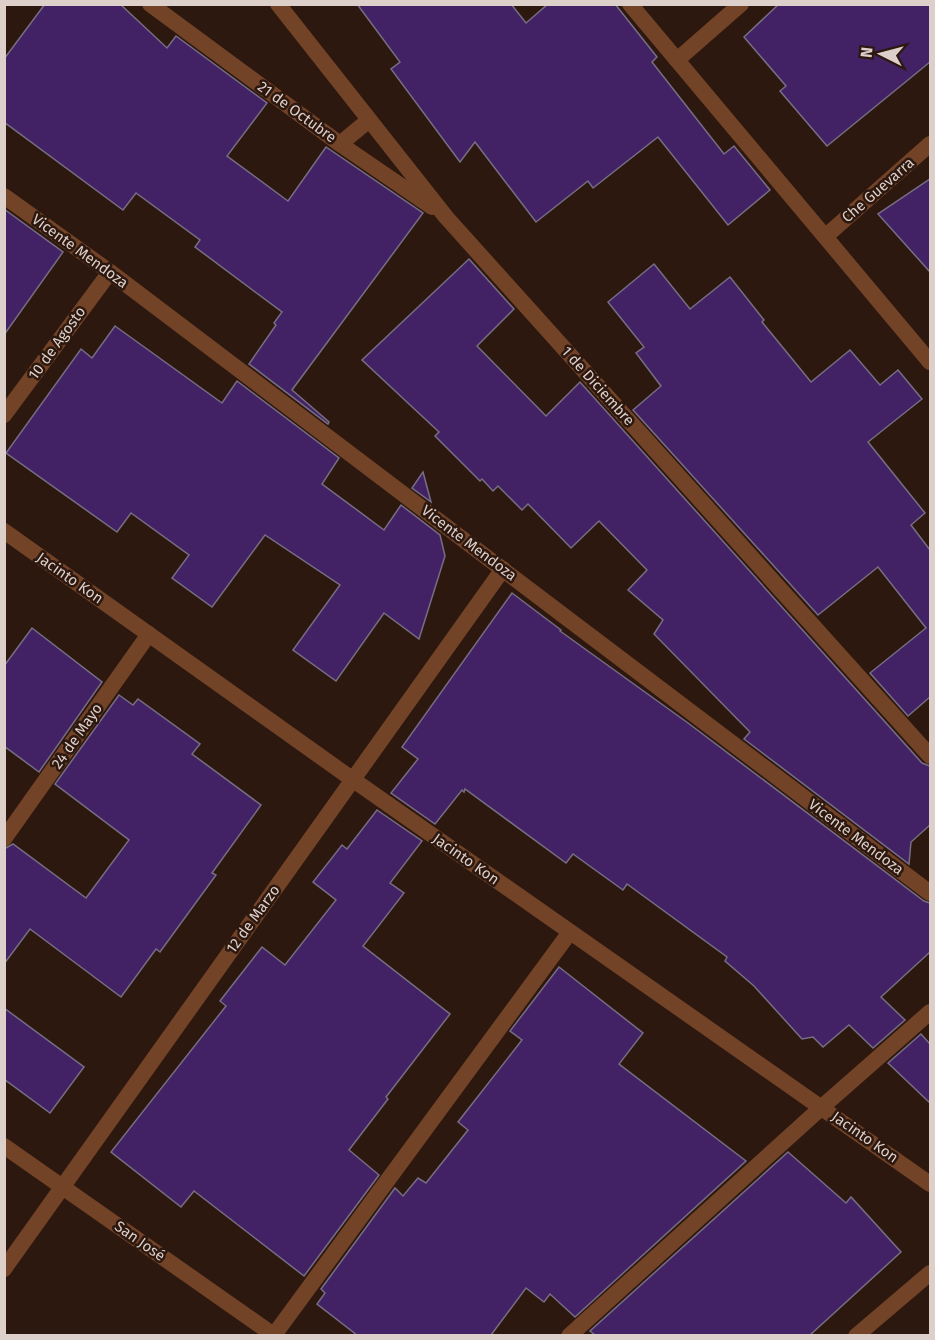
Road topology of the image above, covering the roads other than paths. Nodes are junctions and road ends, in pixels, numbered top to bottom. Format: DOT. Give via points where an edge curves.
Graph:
graph roads {
  1 [pos="150,4"];
  2 [pos="278,4"];
  3 [pos="630,4"];
  4 [pos="741,4"];
  5 [pos="677,60"];
  6 [pos="369,120"];
  7 [pos="340,144"];
  8 [pos="930,144"];
  9 [pos="4,196"];
  10 [pos="446,217"];
  11 [pos="826,236"];
  12 [pos="110,272"];
  13 [pos="930,362"];
  14 [pos="4,415"];
  15 [pos="4,531"];
  16 [pos="503,569"];
  17 [pos="149,634"];
  18 [pos="930,756"];
  19 [pos="352,779"];
  20 [pos="4,839"];
  21 [pos="930,893"];
  22 [pos="570,932"];
  23 [pos="930,1012"];
  24 [pos="822,1107"];
  25 [pos="4,1146"];
  26 [pos="930,1184"];
  27 [pos="62,1186"];
  28 [pos="4,1269"];
  29 [pos="930,1273"];
  30 [pos="274,1335"];
  31 [pos="569,1335"];
  32 [pos="856,1335"];
  1 -- 7 [label="street, 21 de Octubre"];
  2 -- 6 [label="street, 1 de Diciembre"];
  3 -- 5 [label="street"];
  4 -- 5 [label="street"];
  5 -- 11 [label="street"];
  6 -- 7 [label="street"];
  6 -- 10 [label="street, 1 de Diciembre"];
  7 -- 10 [label="street, 21 de Octubre"];
  8 -- 11 [label="street, Che Guevarra"];
  9 -- 12 [label="street, Vicente Mendoza"];
  10 -- 18 [label="street, 1 de Diciembre"];
  11 -- 13 [label="street"];
  12 -- 14 [label="street, 10 de Agosto"];
  12 -- 16 [label="street, Vicente Mendoza"];
  15 -- 17 [label="street, Jacinto Kon"];
  16 -- 19 [label="street, 12 de Marzo"];
  16 -- 21 [label="street, Vicente Mendoza"];
  17 -- 19 [label="street, Jacinto Kon"];
  17 -- 20 [label="street, 24 de Mayo"];
  19 -- 22 [label="street, Jacinto Kon"];
  19 -- 27 [label="street, 12 de Marzo"];
  22 -- 24 [label="street, Jacinto Kon"];
  22 -- 30 [label="street"];
  23 -- 24 [label="street"];
  24 -- 26 [label="street, Jacinto Kon"];
  24 -- 31 [label="street"];
  25 -- 27 [label="street, San José"];
  27 -- 28 [label="street, 12 de Marzo"];
  27 -- 30 [label="street, San José"];
  29 -- 32 [label="street"];
}
